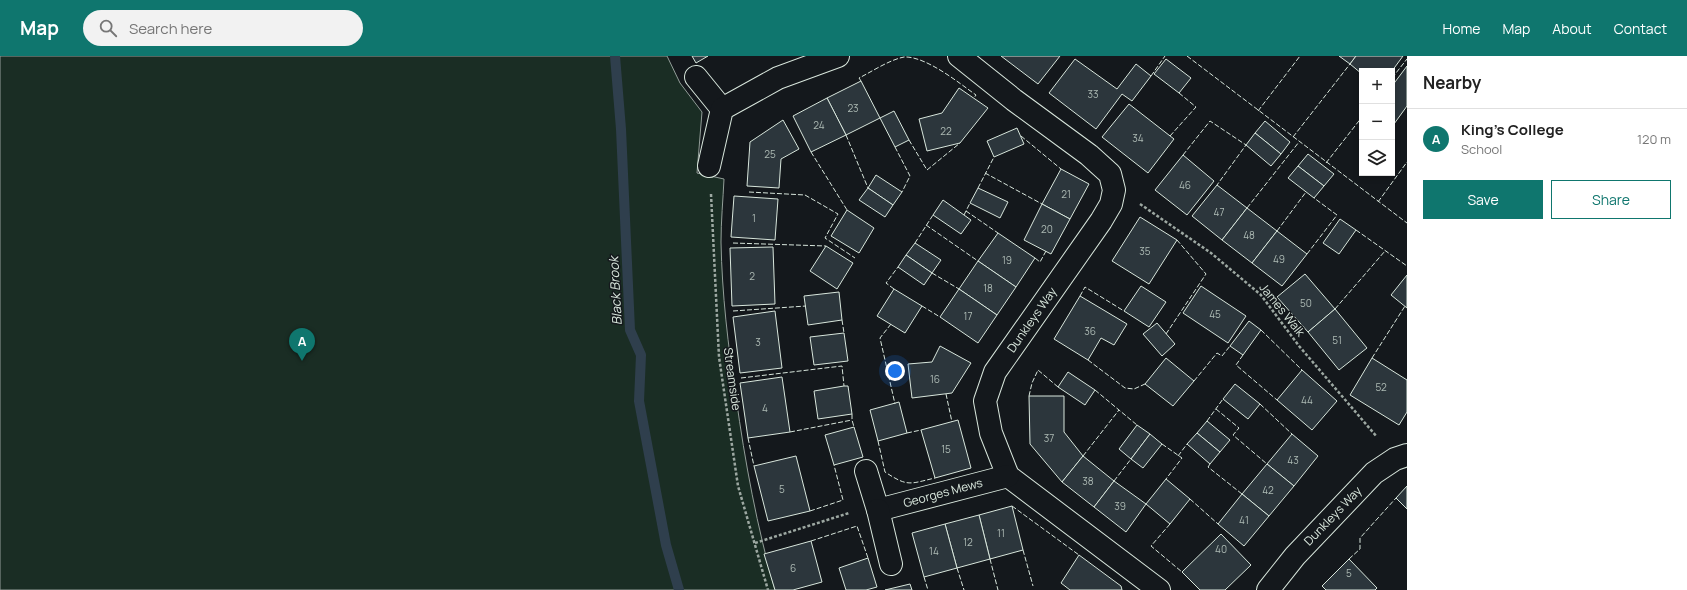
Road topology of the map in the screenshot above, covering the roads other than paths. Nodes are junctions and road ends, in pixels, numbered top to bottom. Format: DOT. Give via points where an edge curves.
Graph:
graph roads {
  1 [pos="838,56"];
  2 [pos="959,56"];
  3 [pos="696,77"];
  4 [pos="722,109"];
  5 [pos="710,166"];
  6 [pos="1401,457"];
  7 [pos="866,471"];
  8 [pos="1008,476"];
  9 [pos="877,507"];
  10 [pos="891,564"];
  11 [pos="1159,590"];
  12 [pos="1268,590"];
  1 -- 4 [label="street" via="778,78"];
  2 -- 8 [label="street, Dunkleys Way" via="1089,155 1110,174 1114,190 1111,204 1101,220 995,372 985,402 991,433"];
  3 -- 4 [label="street"];
  4 -- 5 [label="street"];
  6 -- 12 [label="street, Dunkleys Way" via="1374,473 1295,556"];
  7 -- 9 [label="street"];
  8 -- 9 [label="street, Georges Mews"];
  8 -- 11 [label="street"];
  9 -- 10 [label="street"];
}
